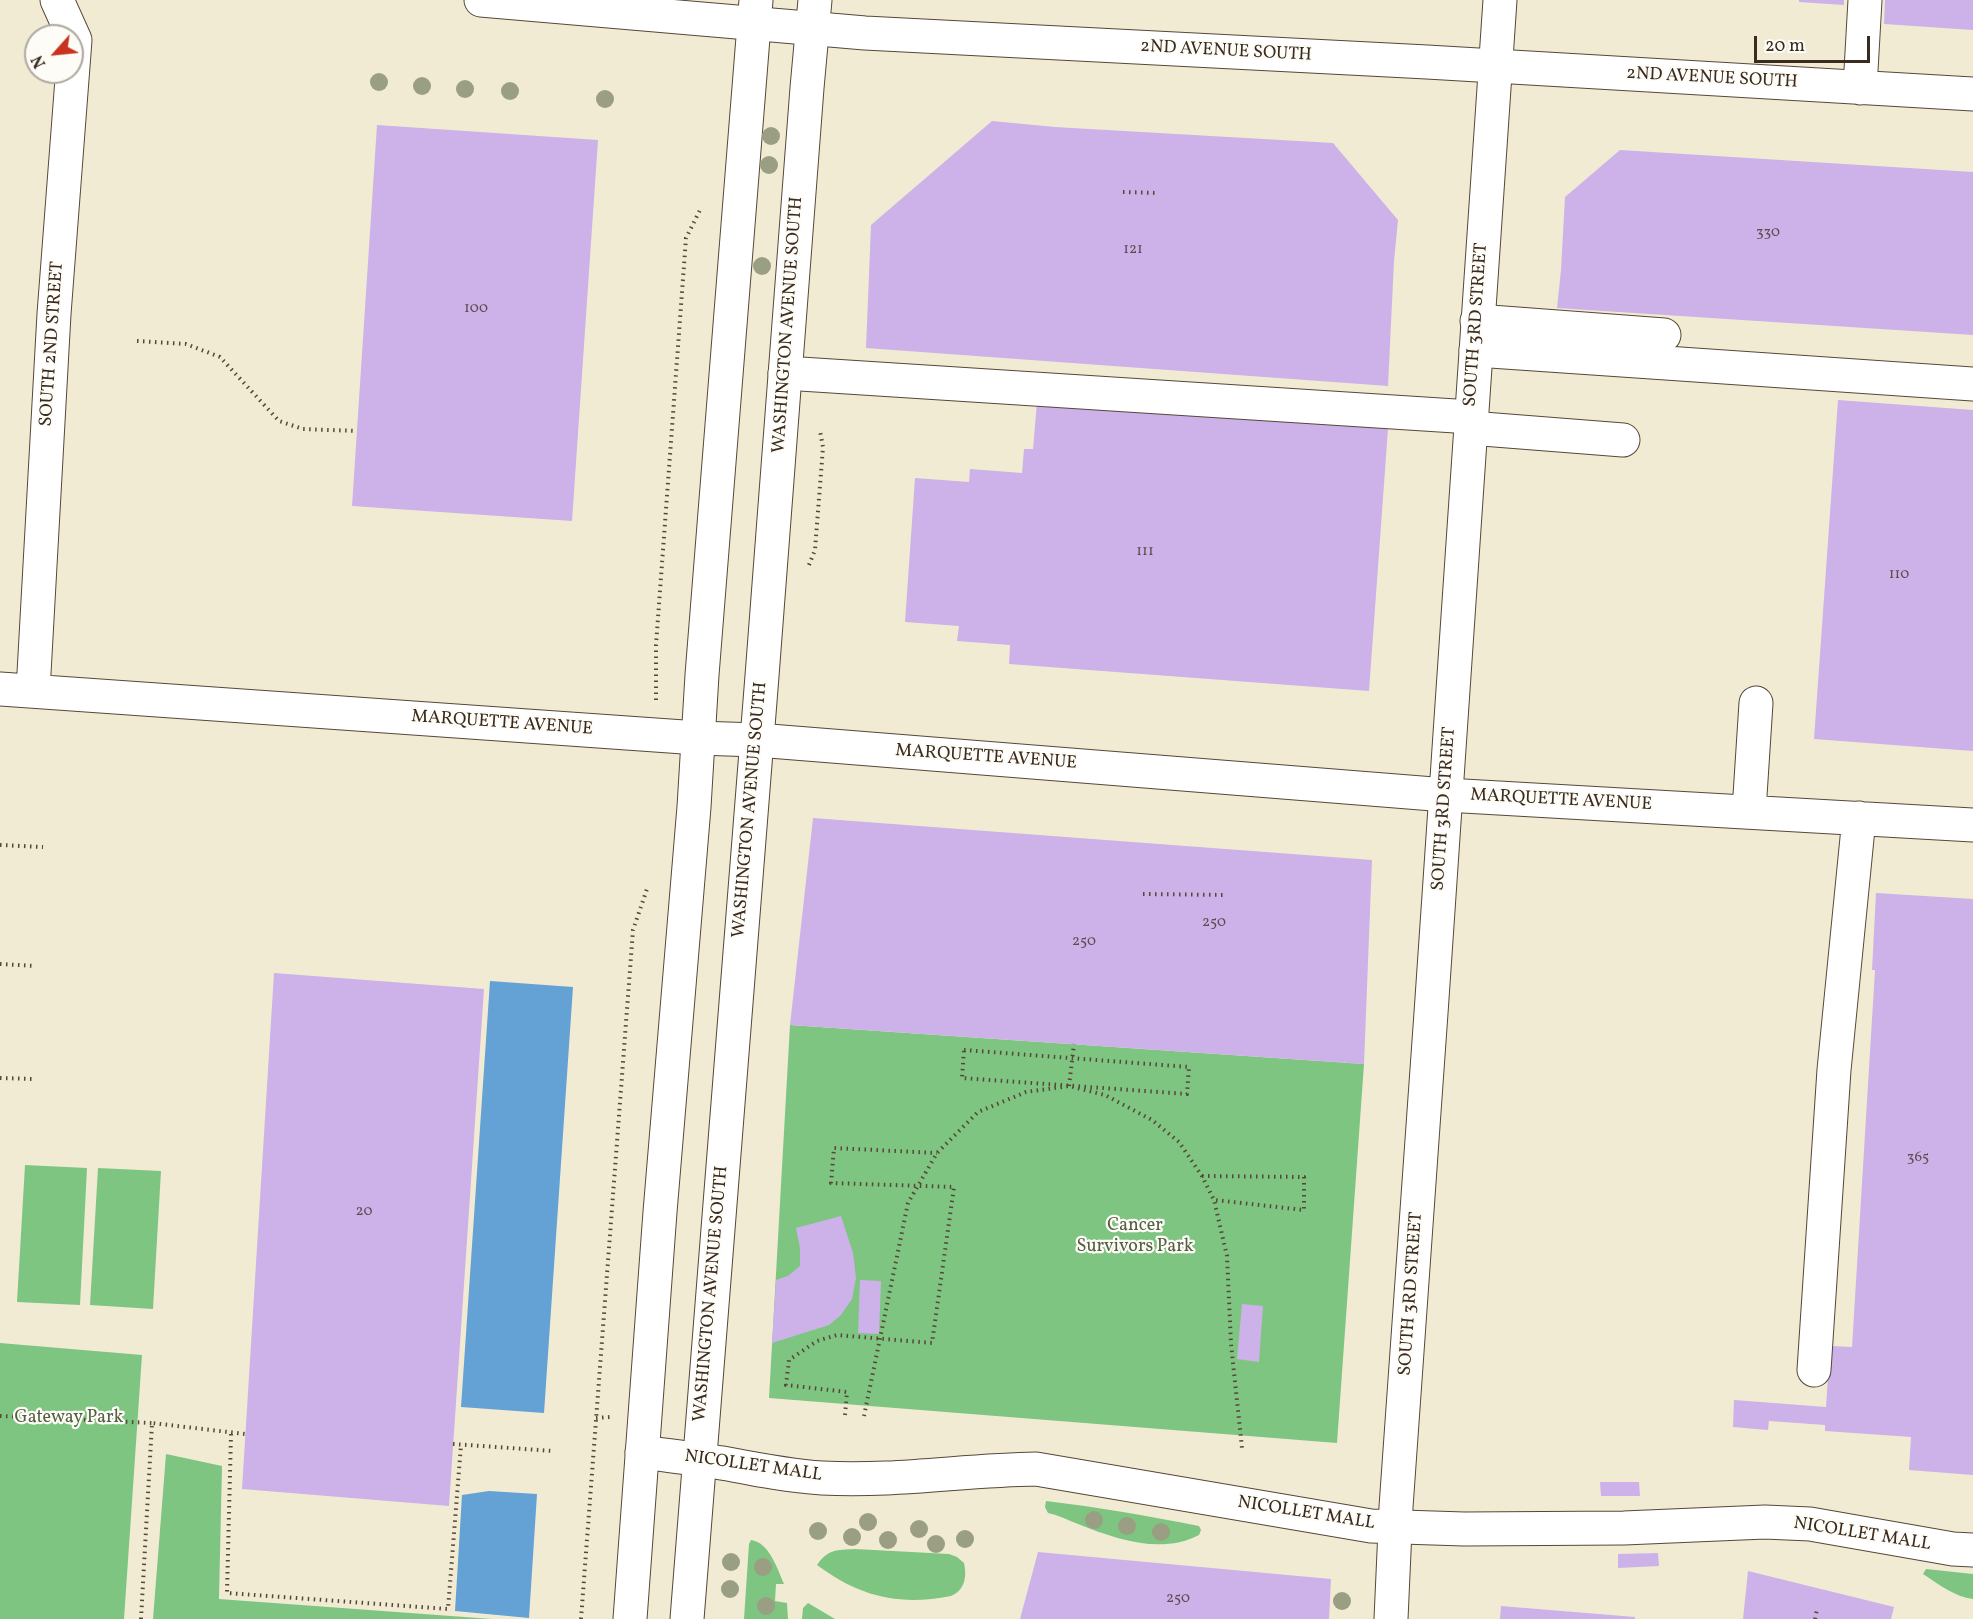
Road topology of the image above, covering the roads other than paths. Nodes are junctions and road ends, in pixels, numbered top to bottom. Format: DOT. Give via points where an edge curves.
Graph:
graph roads {
  1 [pos="57,0"];
  2 [pos="481,0"];
  3 [pos="1500,0"];
  4 [pos="1865,0"];
  5 [pos="755,12"];
  6 [pos="814,14"];
  7 [pos="1495,67"];
  8 [pos="1860,88"];
  9 [pos="1973,94"];
  10 [pos="1664,335"];
  11 [pos="1477,336"];
  12 [pos="785,373"];
  13 [pos="1973,384"];
  14 [pos="1471,422"];
  15 [pos="1623,440"];
  16 [pos="0,689"];
  17 [pos="33,691"];
  18 [pos="1756,703"];
  19 [pos="698,738"];
  20 [pos="757,740"];
  21 [pos="1446,795"];
  22 [pos="1749,811"];
  23 [pos="1859,818"];
  24 [pos="1973,825"];
  25 [pos="1814,1370"];
  26 [pos="642,1452"];
  27 [pos="699,1460"];
  28 [pos="1395,1527"];
  29 [pos="1973,1550"];
  30 [pos="630,1619"];
  31 [pos="687,1619"];
  32 [pos="1391,1619"];
  1 -- 17 [label="street, SOUTH 2ND STREET" via="75,40 54,314"];
  2 -- 5 [label="street, 2ND AVENUE SOUTH"];
  3 -- 7 [label="street, SOUTH 3RD STREET"];
  4 -- 8 [label="street"];
  5 -- 6 [label="street, 2ND AVENUE SOUTH"];
  5 -- 19 [label="street"];
  6 -- 7 [label="street, 2ND AVENUE SOUTH" via="877,33"];
  6 -- 12 [label="street, WASHINGTON AVENUE SOUTH"];
  7 -- 8 [label="street, 2ND AVENUE SOUTH"];
  7 -- 11 [label="street, SOUTH 3RD STREET"];
  8 -- 9 [label="street, 2ND AVENUE SOUTH"];
  10 -- 11 [label="street"];
  11 -- 13 [label="street"];
  11 -- 14 [label="street, SOUTH 3RD STREET"];
  12 -- 14 [label="street"];
  12 -- 20 [label="street, WASHINGTON AVENUE SOUTH"];
  14 -- 15 [label="street"];
  14 -- 21 [label="street, SOUTH 3RD STREET"];
  16 -- 17 [label="street, MARQUETTE AVENUE"];
  17 -- 19 [label="street, MARQUETTE AVENUE"];
  18 -- 22 [label="street"];
  19 -- 20 [label="street, MARQUETTE AVENUE"];
  19 -- 26 [label="street"];
  20 -- 21 [label="street, MARQUETTE AVENUE"];
  20 -- 27 [label="street, WASHINGTON AVENUE SOUTH"];
  21 -- 22 [label="street, MARQUETTE AVENUE"];
  21 -- 28 [label="street, SOUTH 3RD STREET"];
  22 -- 23 [label="street, MARQUETTE AVENUE"];
  23 -- 24 [label="street, MARQUETTE AVENUE"];
  23 -- 25 [label="street" via="1834,1070"];
  26 -- 27 [label="street, NICOLLET MALL"];
  26 -- 30 [label="street"];
  27 -- 28 [label="street, NICOLLET MALL" via="823,1478 883,1479 1036,1469"];
  27 -- 31 [label="street, WASHINGTON AVENUE SOUTH"];
  28 -- 29 [label="street, NICOLLET MALL" via="1612,1528 1799,1523"];
  28 -- 32 [label="street, SOUTH 3RD STREET"];
}
